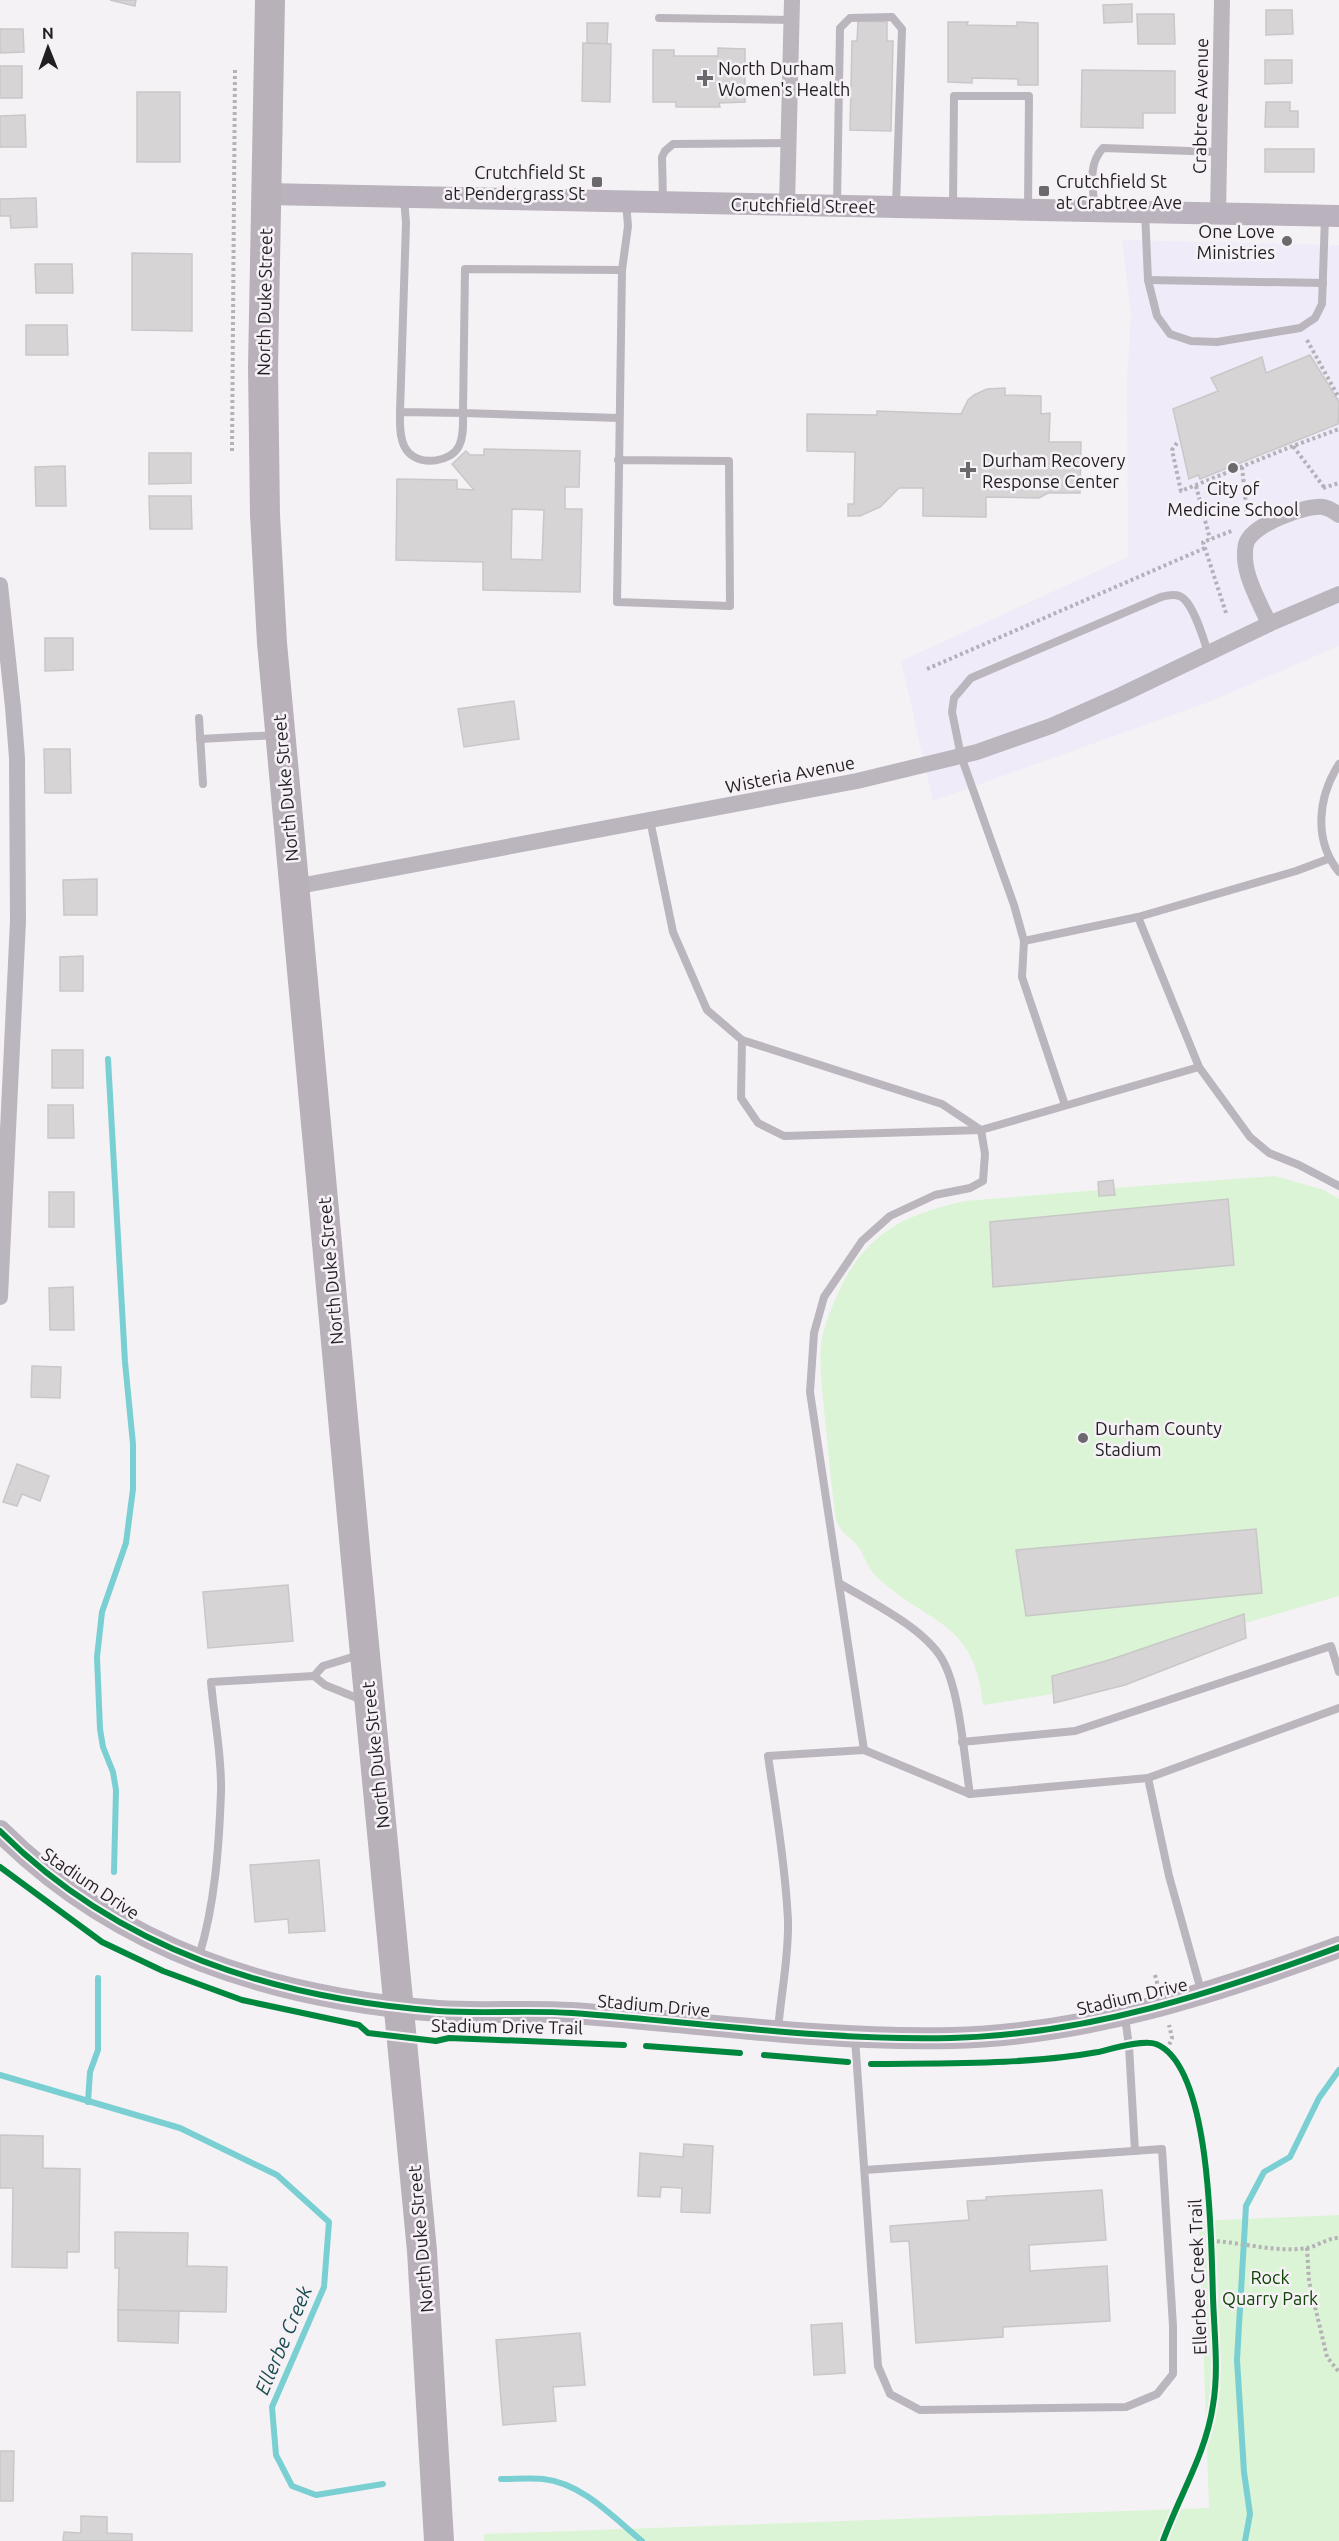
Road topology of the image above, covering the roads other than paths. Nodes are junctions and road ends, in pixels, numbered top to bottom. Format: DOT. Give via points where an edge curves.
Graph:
graph roads {
  1 [pos="270,0"];
  2 [pos="792,0"];
  3 [pos="1222,0"];
  4 [pos="659,18"];
  5 [pos="792,20"];
  6 [pos="789,143"];
  7 [pos="1219,152"];
  8 [pos="266,194"];
  9 [pos="404,197"];
  10 [pos="626,201"];
  11 [pos="663,202"];
  12 [pos="787,205"];
  13 [pos="837,206"];
  14 [pos="896,207"];
  15 [pos="953,208"];
  16 [pos="1028,209"];
  17 [pos="1095,211"];
  18 [pos="1145,212"];
  19 [pos="1218,213"];
  20 [pos="1332,216"];
  21 [pos="622,270"];
  22 [pos="1148,280"];
  23 [pos="1323,283"];
  24 [pos="400,412"];
  25 [pos="463,414"];
  26 [pos="619,418"];
  27 [pos="618,460"];
  28 [pos="1339,515"];
  29 [pos="0,585"];
  30 [pos="1339,594"];
  31 [pos="1269,624"];
  32 [pos="1209,652"];
  33 [pos="199,718"];
  34 [pos="280,735"];
  35 [pos="200,739"];
  36 [pos="961,756"];
  37 [pos="1339,764"];
  38 [pos="203,784"];
  39 [pos="650,820"];
  40 [pos="1328,859"];
  41 [pos="1339,872"];
  42 [pos="294,887"];
  43 [pos="1138,917"];
  44 [pos="1024,941"];
  45 [pos="742,1040"];
  46 [pos="1199,1067"];
  47 [pos="1065,1105"];
  48 [pos="981,1130"];
  49 [pos="1339,1186"];
  50 [pos="0,1297"];
  51 [pos="839,1583"];
  52 [pos="365,1653"];
  53 [pos="1339,1671"];
  54 [pos="315,1676"];
  55 [pos="369,1703"];
  56 [pos="1339,1708"];
  57 [pos="962,1742"];
  58 [pos="864,1750"];
  59 [pos="1148,1778"];
  60 [pos="970,1794"];
  61 [pos="0,1831"];
  62 [pos="1339,1947"];
  63 [pos="198,1960"];
  64 [pos="1203,1994"];
  65 [pos="399,2007"];
  66 [pos="1125,2016"];
  67 [pos="778,2030"];
  68 [pos="855,2036"];
  69 [pos="1136,2151"];
  70 [pos="865,2170"];
  71 [pos="439,2541"];
  1 -- 8 [label="highway, North Duke Street"];
  2 -- 5 [label="street"];
  3 -- 7 [label="street, Crabtree Avenue"];
  4 -- 5 [label="lane"];
  5 -- 6 [label="street"];
  6 -- 11 [label="lane" via="673,144 662,157"];
  6 -- 12 [label="street"];
  7 -- 17 [label="lane" via="1103,148 1094,157 1092,168"];
  7 -- 19 [label="street, Crabtree Avenue"];
  8 -- 9 [label="street, Crutchfield Street"];
  8 -- 34 [label="highway, North Duke Street" via="266,515"];
  9 -- 10 [label="street, Crutchfield Street"];
  9 -- 24 [label="lane"];
  10 -- 11 [label="street, Crutchfield Street"];
  10 -- 21 [label="lane" via="628,226"];
  11 -- 12 [label="street, Crutchfield Street"];
  12 -- 13 [label="street, Crutchfield Street"];
  13 -- 14 [label="street, Crutchfield Street"];
  13 -- 14 [label="lane" via="840,28 850,18 892,17 902,29"];
  14 -- 15 [label="street, Crutchfield Street"];
  15 -- 16 [label="street, Crutchfield Street"];
  15 -- 16 [label="lane" via="954,96 1029,96"];
  16 -- 17 [label="street, Crutchfield Street"];
  17 -- 18 [label="street, Crutchfield Street"];
  18 -- 19 [label="street, Crutchfield Street"];
  18 -- 22 [label="lane"];
  19 -- 20 [label="street, Crutchfield Street"];
  20 -- 23 [label="lane"];
  21 -- 25 [label="lane" via="465,269"];
  21 -- 26 [label="lane"];
  22 -- 23 [label="lane"];
  22 -- 23 [label="lane" via="1157,316 1170,334 1191,341 1216,342 1300,328 1315,318 1322,304"];
  24 -- 25 [label="lane"];
  24 -- 25 [label="lane" via="403,443 409,453 418,459 434,460 450,457 459,447"];
  25 -- 26 [label="lane"];
  26 -- 27 [label="lane"];
  27 -- 27 [label="lane" via="617,602 730,606 729,461"];
  28 -- 31 [label="street" via="1330,508 1306,509 1251,534 1245,563"];
  29 -- 50 [label="street" via="14,707 18,921"];
  30 -- 31 [label="street, Wisteria Avenue"];
  31 -- 32 [label="street, Wisteria Avenue"];
  32 -- 36 [label="street, Wisteria Avenue" via="1052,726"];
  32 -- 36 [label="lane" via="1184,598 1161,597 971,678 954,698 951,712"];
  33 -- 35 [label="lane"];
  34 -- 35 [label="lane"];
  34 -- 42 [label="highway, North Duke Street"];
  35 -- 38 [label="lane"];
  36 -- 39 [label="street, Wisteria Avenue" via="856,781"];
  36 -- 44 [label="lane"];
  37 -- 40 [label="lane" via="1323,800 1322,830"];
  39 -- 42 [label="street, Wisteria Avenue"];
  39 -- 45 [label="lane" via="673,932 707,1010"];
  40 -- 41 [label="lane"];
  40 -- 43 [label="lane"];
  42 -- 52 [label="highway, North Duke Street"];
  43 -- 44 [label="lane"];
  43 -- 46 [label="lane"];
  44 -- 47 [label="lane" via="1022,977"];
  45 -- 48 [label="lane" via="942,1104"];
  45 -- 48 [label="lane" via="741,1098 759,1123 784,1136"];
  46 -- 47 [label="lane"];
  46 -- 49 [label="lane" via="1250,1137 1269,1153"];
  47 -- 48 [label="lane"];
  48 -- 51 [label="lane" via="985,1154 983,1181 970,1188 935,1195 890,1216 862,1241 824,1297 814,1332 810,1392"];
  51 -- 57 [label="lane" via="898,1619 941,1658 952,1680"];
  51 -- 58 [label="lane"];
  52 -- 54 [label="lane" via="323,1666"];
  52 -- 55 [label="highway, North Duke Street"];
  53 -- 57 [label="lane" via="1331,1646 1075,1731"];
  54 -- 55 [label="lane" via="325,1685"];
  54 -- 63 [label="lane" via="211,1682 221,1791 207,1929"];
  55 -- 65 [label="highway, North Duke Street"];
  56 -- 59 [label="lane"];
  57 -- 60 [label="lane"];
  58 -- 60 [label="lane"];
  58 -- 67 [label="lane" via="768,1756 788,1921"];
  59 -- 60 [label="lane"];
  59 -- 64 [label="lane" via="1169,1876"];
  61 -- 63 [label="street, Stadium Drive" via="55,1880 109,1918"];
  62 -- 64 [label="street, Stadium Drive"];
  63 -- 65 [label="street, Stadium Drive" via="288,1989"];
  64 -- 66 [label="street, Stadium Drive"];
  65 -- 67 [label="street, Stadium Drive" via="567,2013"];
  65 -- 71 [label="highway, North Duke Street" via="422,2251"];
  66 -- 68 [label="street, Stadium Drive" via="1034,2031 953,2038"];
  66 -- 69 [label="lane"];
  67 -- 68 [label="street, Stadium Drive"];
  68 -- 70 [label="lane"];
  69 -- 70 [label="lane"];
  69 -- 70 [label="lane" via="1162,2149 1173,2374 1157,2394 1126,2407 920,2410 890,2394 878,2366"];
}
